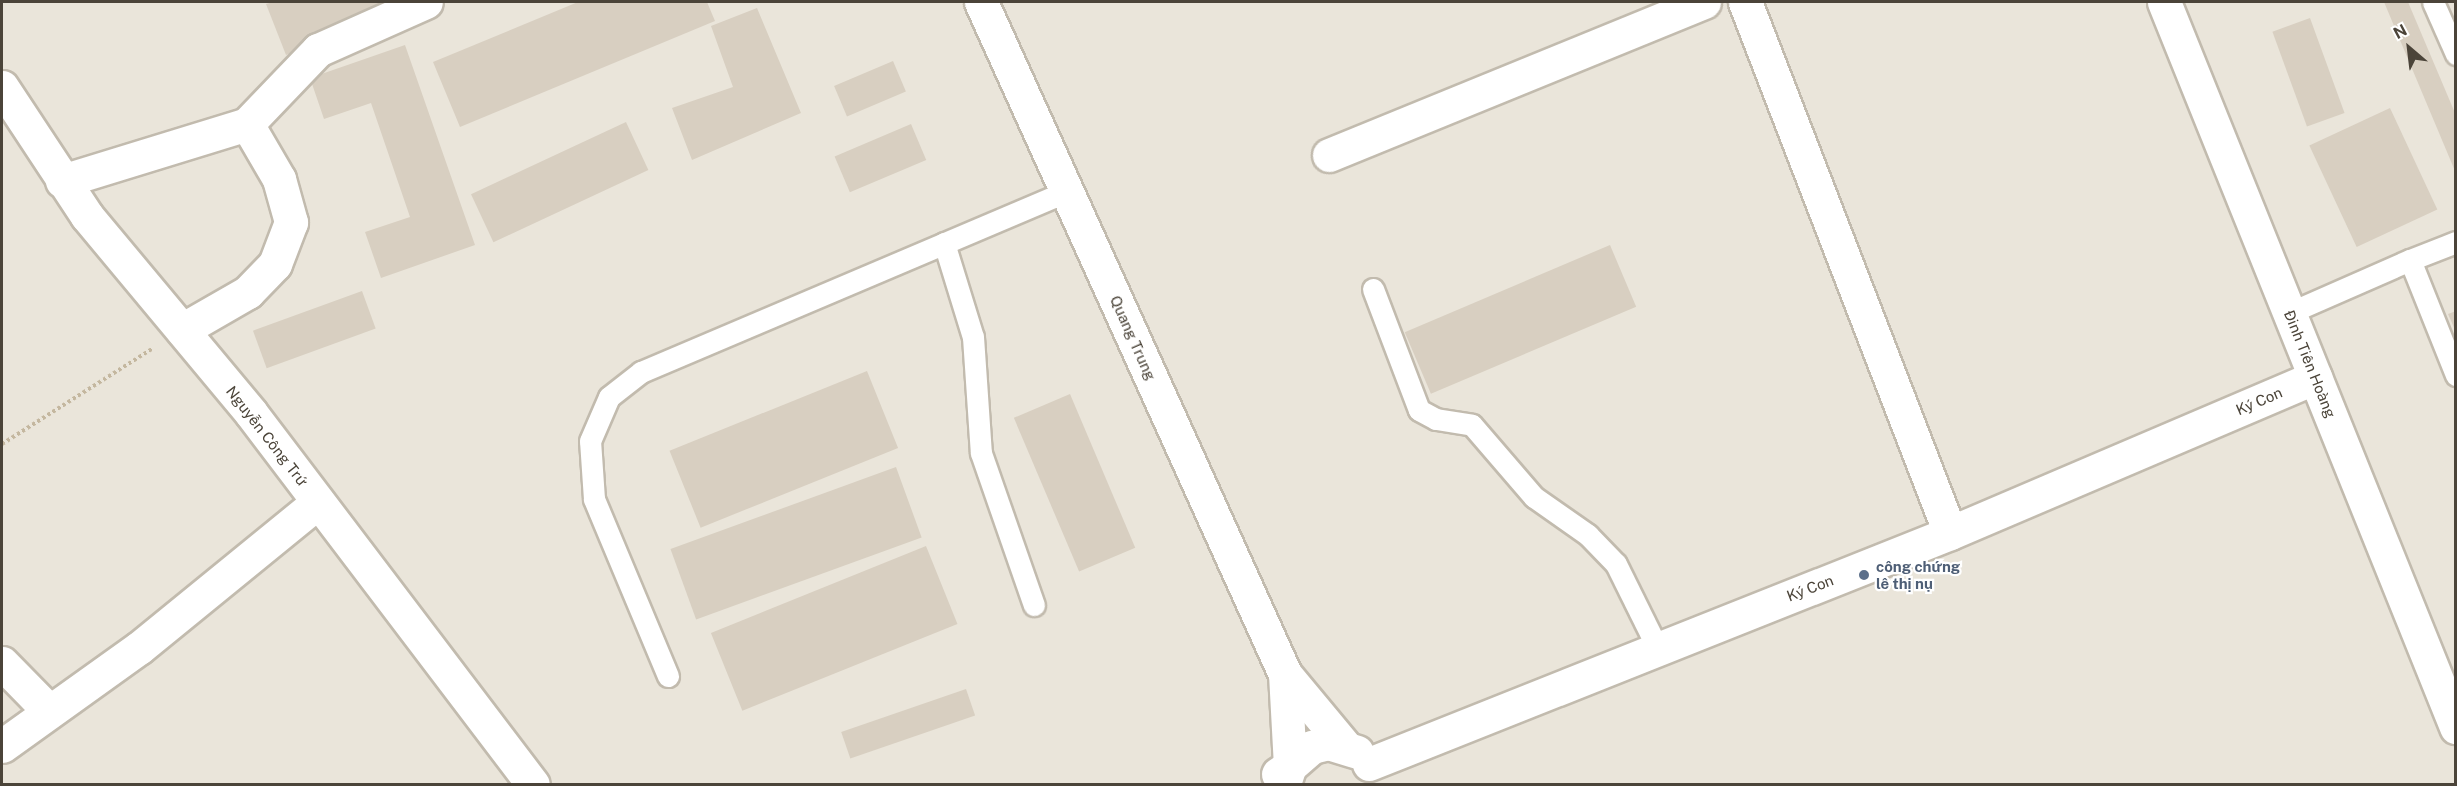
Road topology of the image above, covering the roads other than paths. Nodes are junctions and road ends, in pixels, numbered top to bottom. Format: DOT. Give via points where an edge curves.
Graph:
graph roads {
  1 [pos="426,2"];
  2 [pos="981,2"];
  3 [pos="1704,2"];
  4 [pos="1745,2"];
  5 [pos="2164,2"];
  6 [pos="2433,2"];
  7 [pos="2456,54"];
  8 [pos="2,87"];
  9 [pos="247,124"];
  10 [pos="1329,155"];
  11 [pos="62,181"];
  12 [pos="1067,191"];
  13 [pos="2456,242"];
  14 [pos="944,243"];
  15 [pos="2410,260"];
  16 [pos="1373,289"];
  17 [pos="2289,313"];
  18 [pos="182,330"];
  19 [pos="2456,375"];
  20 [pos="2315,377"];
  21 [pos="318,502"];
  22 [pos="1950,533"];
  23 [pos="1034,605"];
  24 [pos="1657,648"];
  25 [pos="2,663"];
  26 [pos="1285,674"];
  27 [pos="668,676"];
  28 [pos="48,710"];
  29 [pos="2456,728"];
  30 [pos="2,747"];
  31 [pos="1370,771"];
  32 [pos="1279,778"];
  33 [pos="533,784"];
  1 -- 9 [label="street" via="318,50"];
  2 -- 12 [label="street, Quang Trung"];
  3 -- 10 [label="street"];
  4 -- 22 [label="street"];
  5 -- 17 [label="street, Đinh Tiên Hoàng"];
  6 -- 7 [label="lane"];
  8 -- 11 [label="street, Nguyễn Công Trứ"];
  9 -- 11 [label="street"];
  9 -- 18 [label="street" via="279,179 291,222 275,264 248,292"];
  11 -- 18 [label="street, Nguyễn Công Trứ"];
  12 -- 14 [label="lane"];
  12 -- 26 [label="street, Quang Trung"];
  13 -- 15 [label="lane"];
  14 -- 23 [label="lane" via="973,337 981,453"];
  14 -- 27 [label="lane" via="641,372 609,398 590,441 594,499"];
  15 -- 17 [label="lane"];
  15 -- 19 [label="lane"];
  16 -- 24 [label="lane" via="1419,410 1436,419 1472,424 1534,497 1588,535 1616,564"];
  17 -- 20 [label="street, Đinh Tiên Hoàng"];
  18 -- 21 [label="street, Nguyễn Công Trứ"];
  20 -- 22 [label="street, Ký Con"];
  20 -- 29 [label="street, Đinh Tiên Hoàng"];
  21 -- 28 [label="street" via="139,648"];
  21 -- 33 [label="street, Nguyễn Công Trứ"];
  22 -- 24 [label="street, Ký Con"];
  24 -- 31 [label="street, Ký Con"];
  25 -- 28 [label="street"];
  26 -- 31 [label="street, Quang Trung"];
  26 -- 32 [label="street, Quang Trung"];
  28 -- 30 [label="street"];
  31 -- 32 [label="street, Ký Con" via="1312,747"];
}
